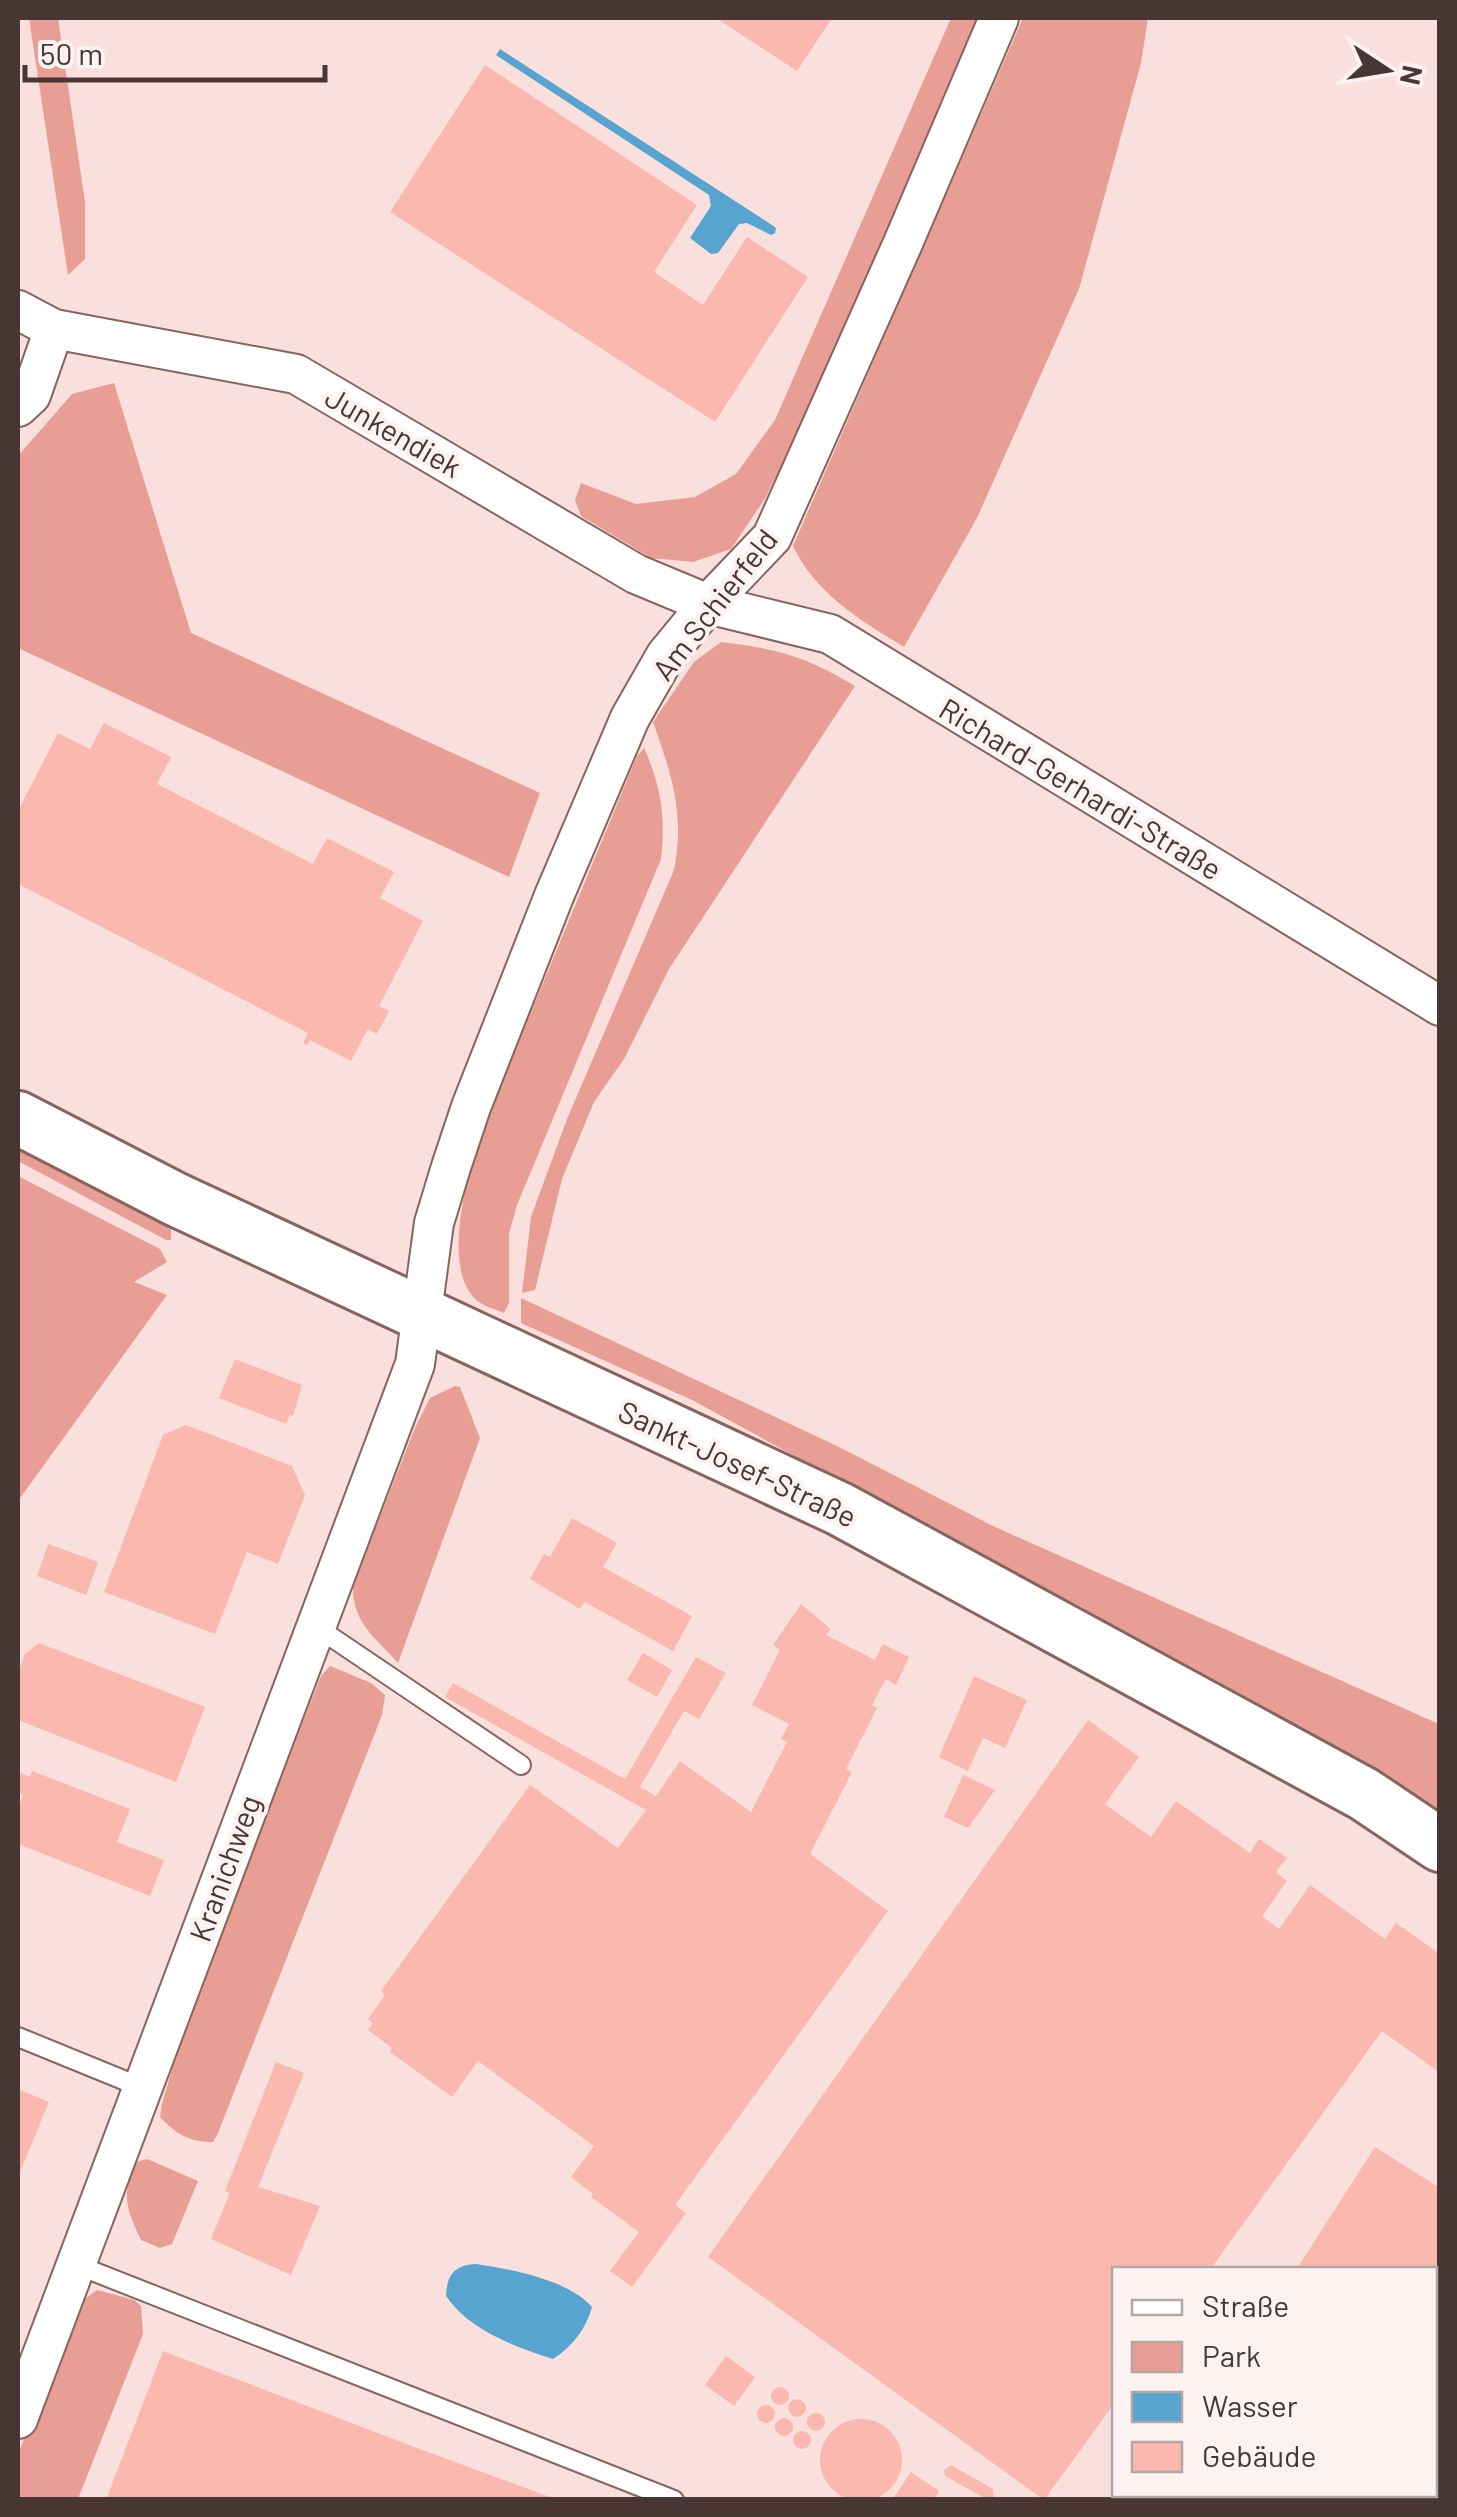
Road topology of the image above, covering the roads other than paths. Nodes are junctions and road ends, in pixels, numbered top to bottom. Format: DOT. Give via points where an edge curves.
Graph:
graph roads {
  1 [pos="999,18"];
  2 [pos="18,310"];
  3 [pos="54,329"];
  4 [pos="18,407"];
  5 [pos="708,604"];
  6 [pos="1440,1006"];
  7 [pos="18,1118"];
  8 [pos="423,1314"];
  9 [pos="314,1626"];
  10 [pos="521,1764"];
  11 [pos="1440,1845"];
  12 [pos="18,2036"];
  13 [pos="142,2088"];
  14 [pos="77,2265"];
  15 [pos="18,2419"];
  16 [pos="674,2500"];
  1 -- 5 [label="street, Am Schierfeld" via="772,536"];
  2 -- 3 [label="street, Junkendiek"];
  3 -- 4 [label="street" via="31,395"];
  3 -- 5 [label="street, Junkendiek" via="296,374 636,574"];
  5 -- 6 [label="street, Richard-Gerhardi-Straße" via="830,634"];
  5 -- 8 [label="street, Am Schierfeld" via="666,654 630,718 554,896 450,1166 434,1223"];
  7 -- 8 [label="street, Sankt-Josef-Straße" via="175,1200"];
  8 -- 9 [label="street, Kranichweg" via="415,1364"];
  8 -- 11 [label="street, Sankt-Josef-Straße" via="840,1509 1364,1794"];
  9 -- 10 [label="lane"];
  9 -- 13 [label="street, Kranichweg"];
  12 -- 13 [label="lane"];
  13 -- 14 [label="street, Kranichweg"];
  14 -- 15 [label="street, Kranichweg"];
  14 -- 16 [label="lane"];
}
